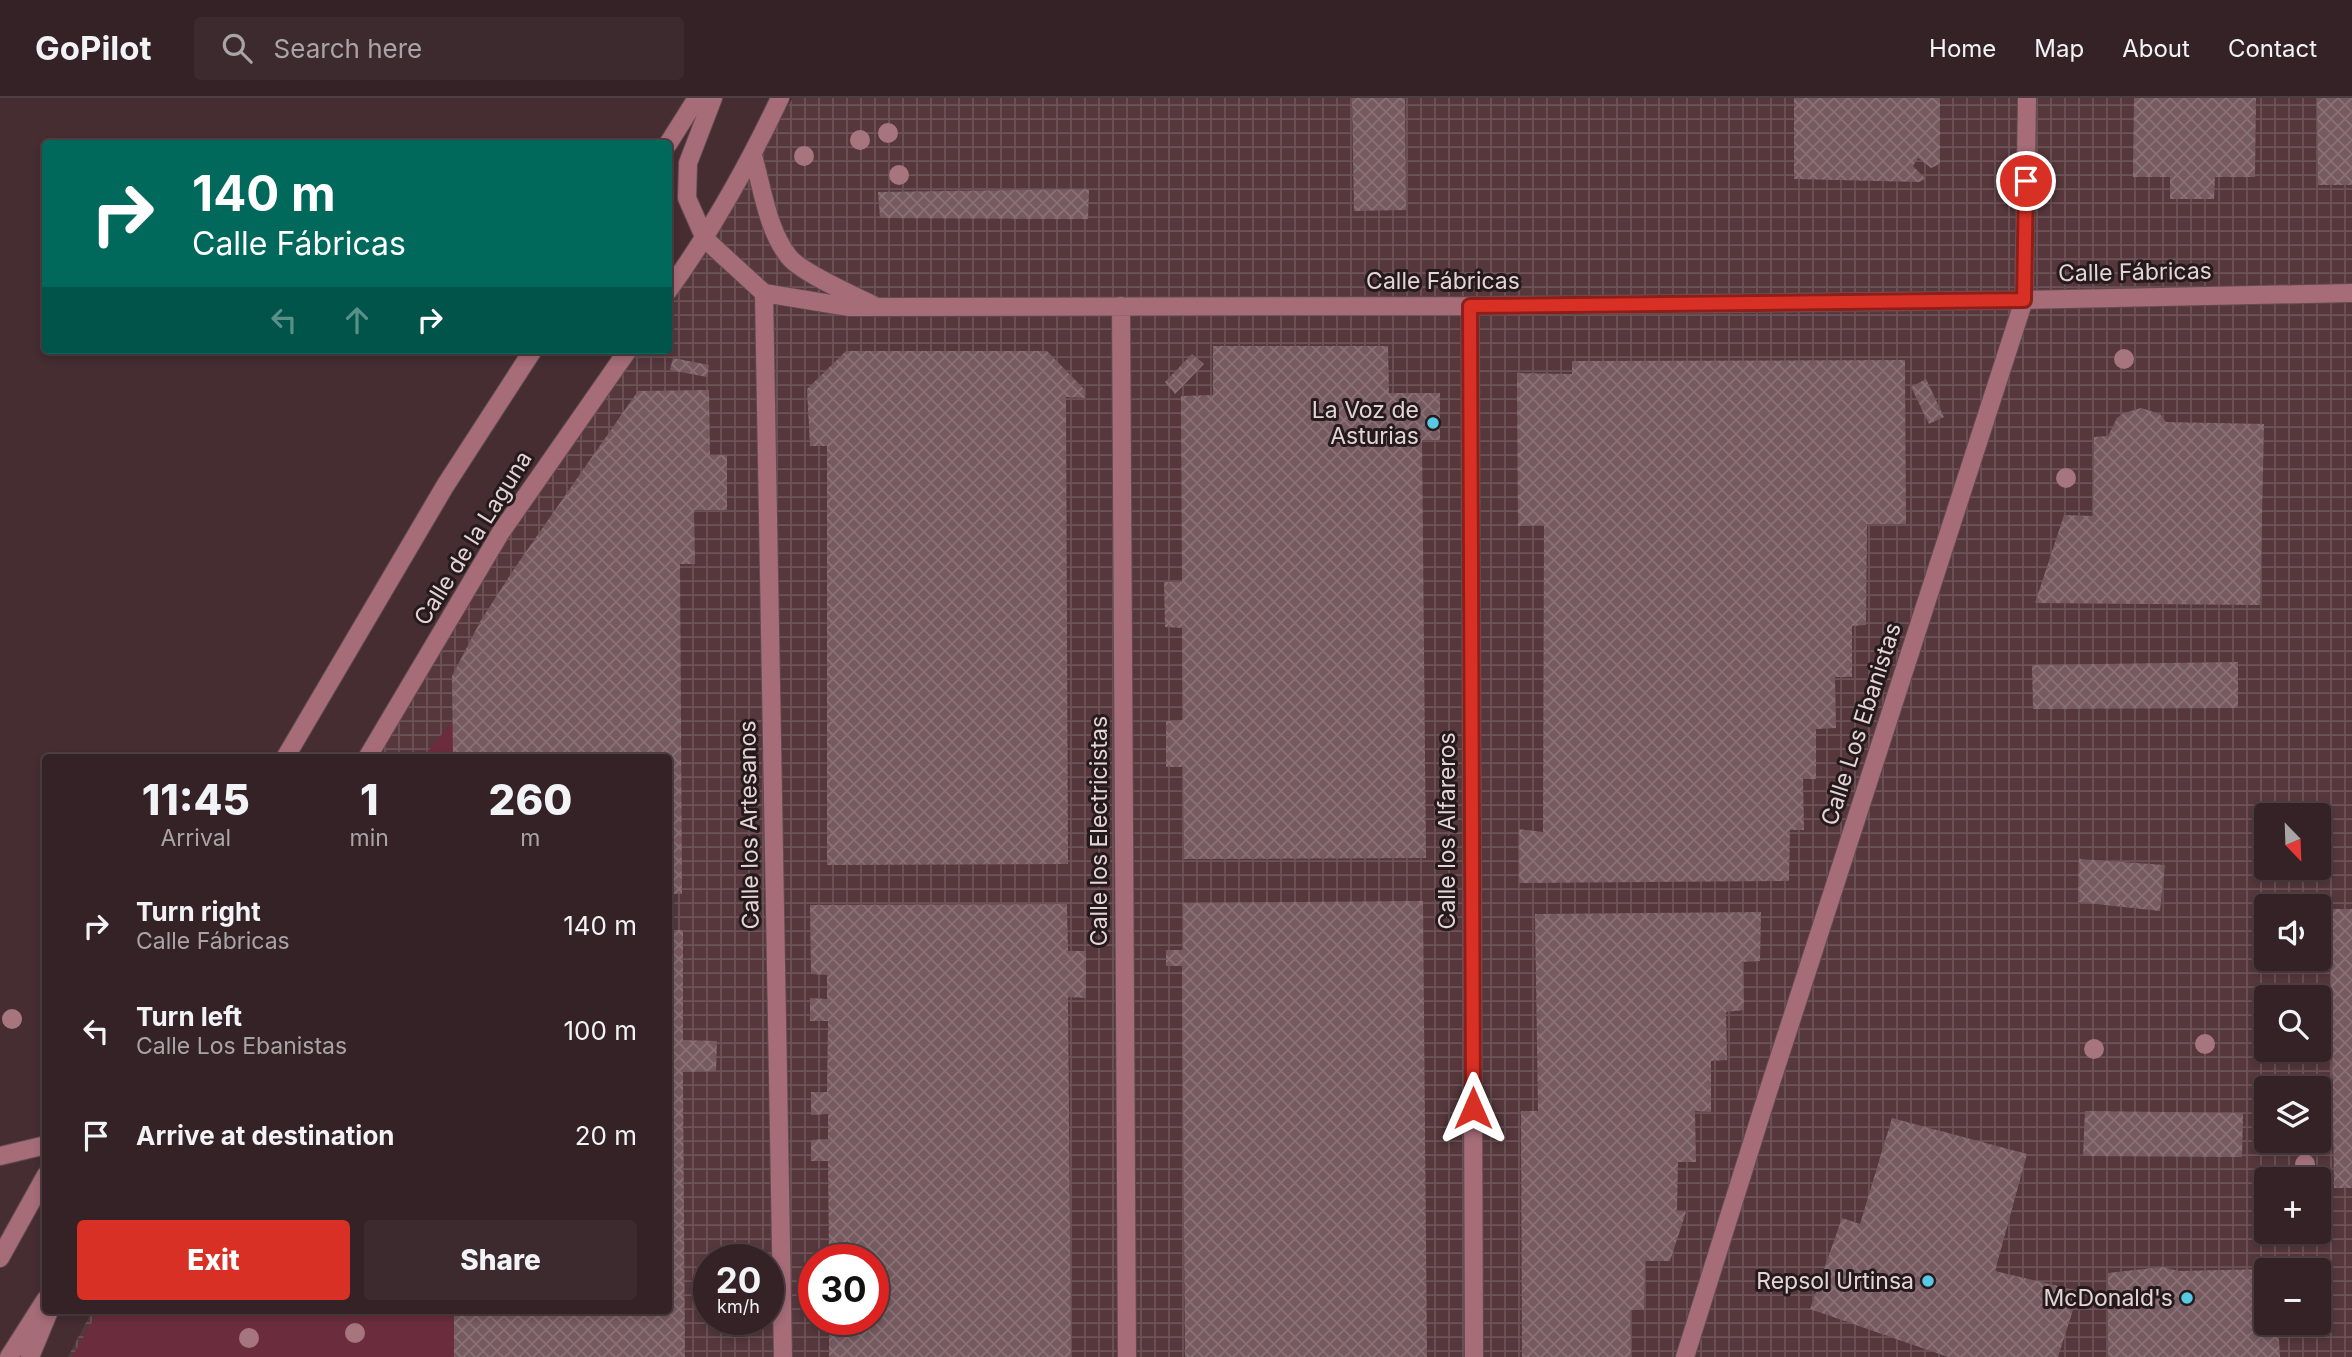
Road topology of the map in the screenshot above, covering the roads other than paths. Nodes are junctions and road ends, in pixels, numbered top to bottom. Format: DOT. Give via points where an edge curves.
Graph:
graph roads {
  1 [pos="697,98"];
  2 [pos="713,98"];
  3 [pos="780,98"];
  4 [pos="2027,98"];
  5 [pos="671,140"];
  6 [pos="753,156"];
  7 [pos="705,239"];
  8 [pos="672,285"];
  9 [pos="764,293"];
  10 [pos="2352,293"];
  11 [pos="2024,300"];
  12 [pos="876,306"];
  13 [pos="1121,306"];
  14 [pos="1470,306"];
  15 [pos="530,354"];
  16 [pos="625,354"];
  17 [pos="287,754"];
  18 [pos="369,754"];
  19 [pos="42,1146"];
  20 [pos="0,1156"];
  21 [pos="42,1182"];
  22 [pos="0,1258"];
  23 [pos="42,1305"];
  24 [pos="49,1314"];
  25 [pos="9,1357"];
  26 [pos="30,1357"];
  27 [pos="783,1357"];
  28 [pos="1127,1357"];
  29 [pos="1474,1357"];
  30 [pos="1685,1357"];
  1 -- 5 [label="street"];
  2 -- 7 [label="street" via="688,163 687,198"];
  3 -- 6 [label="street"];
  4 -- 11 [label="street, Calle Los Ebanistas"];
  6 -- 7 [label="street"];
  6 -- 12 [label="street" via="772,227 790,259"];
  7 -- 8 [label="street"];
  7 -- 9 [label="street"];
  9 -- 12 [label="street, Calle Fábricas" via="849,307"];
  9 -- 27 [label="street, Calle los Artesanos"];
  10 -- 11 [label="street, Calle Fábricas"];
  11 -- 14 [label="street, Calle Fábricas"];
  11 -- 30 [label="street, Calle Los Ebanistas"];
  12 -- 13 [label="street, Calle Fábricas"];
  13 -- 14 [label="street, Calle Fábricas"];
  13 -- 28 [label="street, Calle los Electricistas"];
  14 -- 29 [label="street, Calle los Alfareros"];
  15 -- 17 [label="street" via="445,486"];
  16 -- 18 [label="street, Calle de la Laguna" via="501,532"];
  19 -- 20 [label="street"];
  21 -- 22 [label="street"];
  23 -- 25 [label="street"];
  24 -- 26 [label="street"];
}
